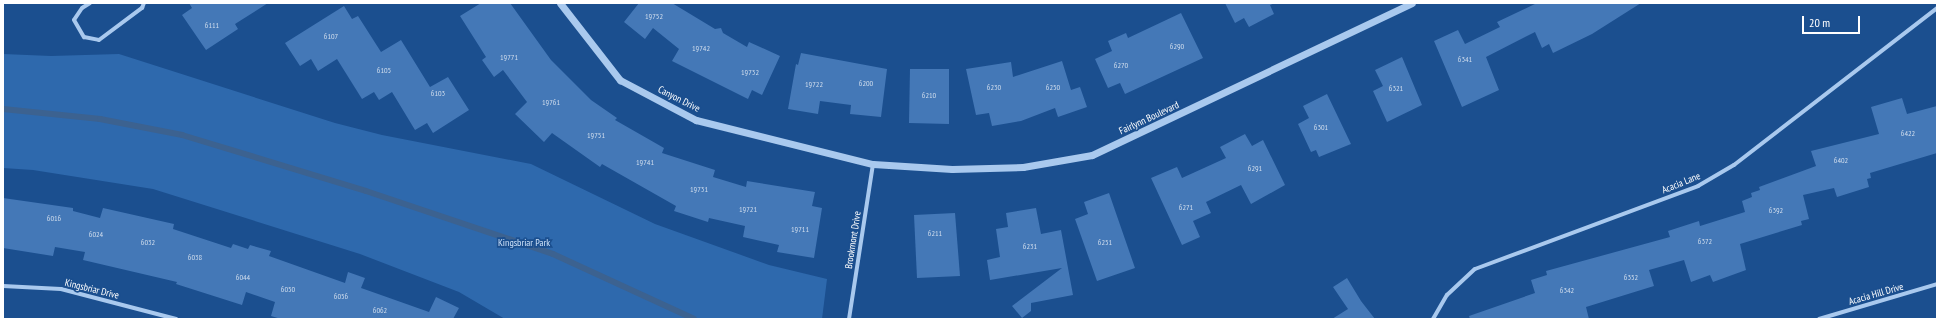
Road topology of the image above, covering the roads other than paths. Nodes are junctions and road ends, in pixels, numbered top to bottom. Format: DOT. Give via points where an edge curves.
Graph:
graph roads {
  1 [pos="90,3"];
  2 [pos="144,3"];
  3 [pos="560,3"];
  4 [pos="1412,3"];
  5 [pos="1937,8"];
  6 [pos="873,164"];
  7 [pos="1937,284"];
  8 [pos="3,286"];
  9 [pos="176,319"];
  10 [pos="849,319"];
  11 [pos="1433,319"];
  12 [pos="1819,319"];
  1 -- 2 [label="street" via="82,8 74,20 84,37 99,40 142,8"];
  3 -- 6 [label="street, Canyon Drive" via="620,80 696,120"];
  4 -- 6 [label="street, Fairlynn Boulevard" via="1092,156 1023,167 952,169"];
  5 -- 11 [label="street, Acacia Lane" via="1734,165 1698,186 1475,268 1447,295"];
  6 -- 10 [label="street, Brookmont Drive"];
  7 -- 12 [label="street, Acacia Hill Drive"];
  8 -- 9 [label="street, Kingsbriar Drive" via="61,289"];
}
